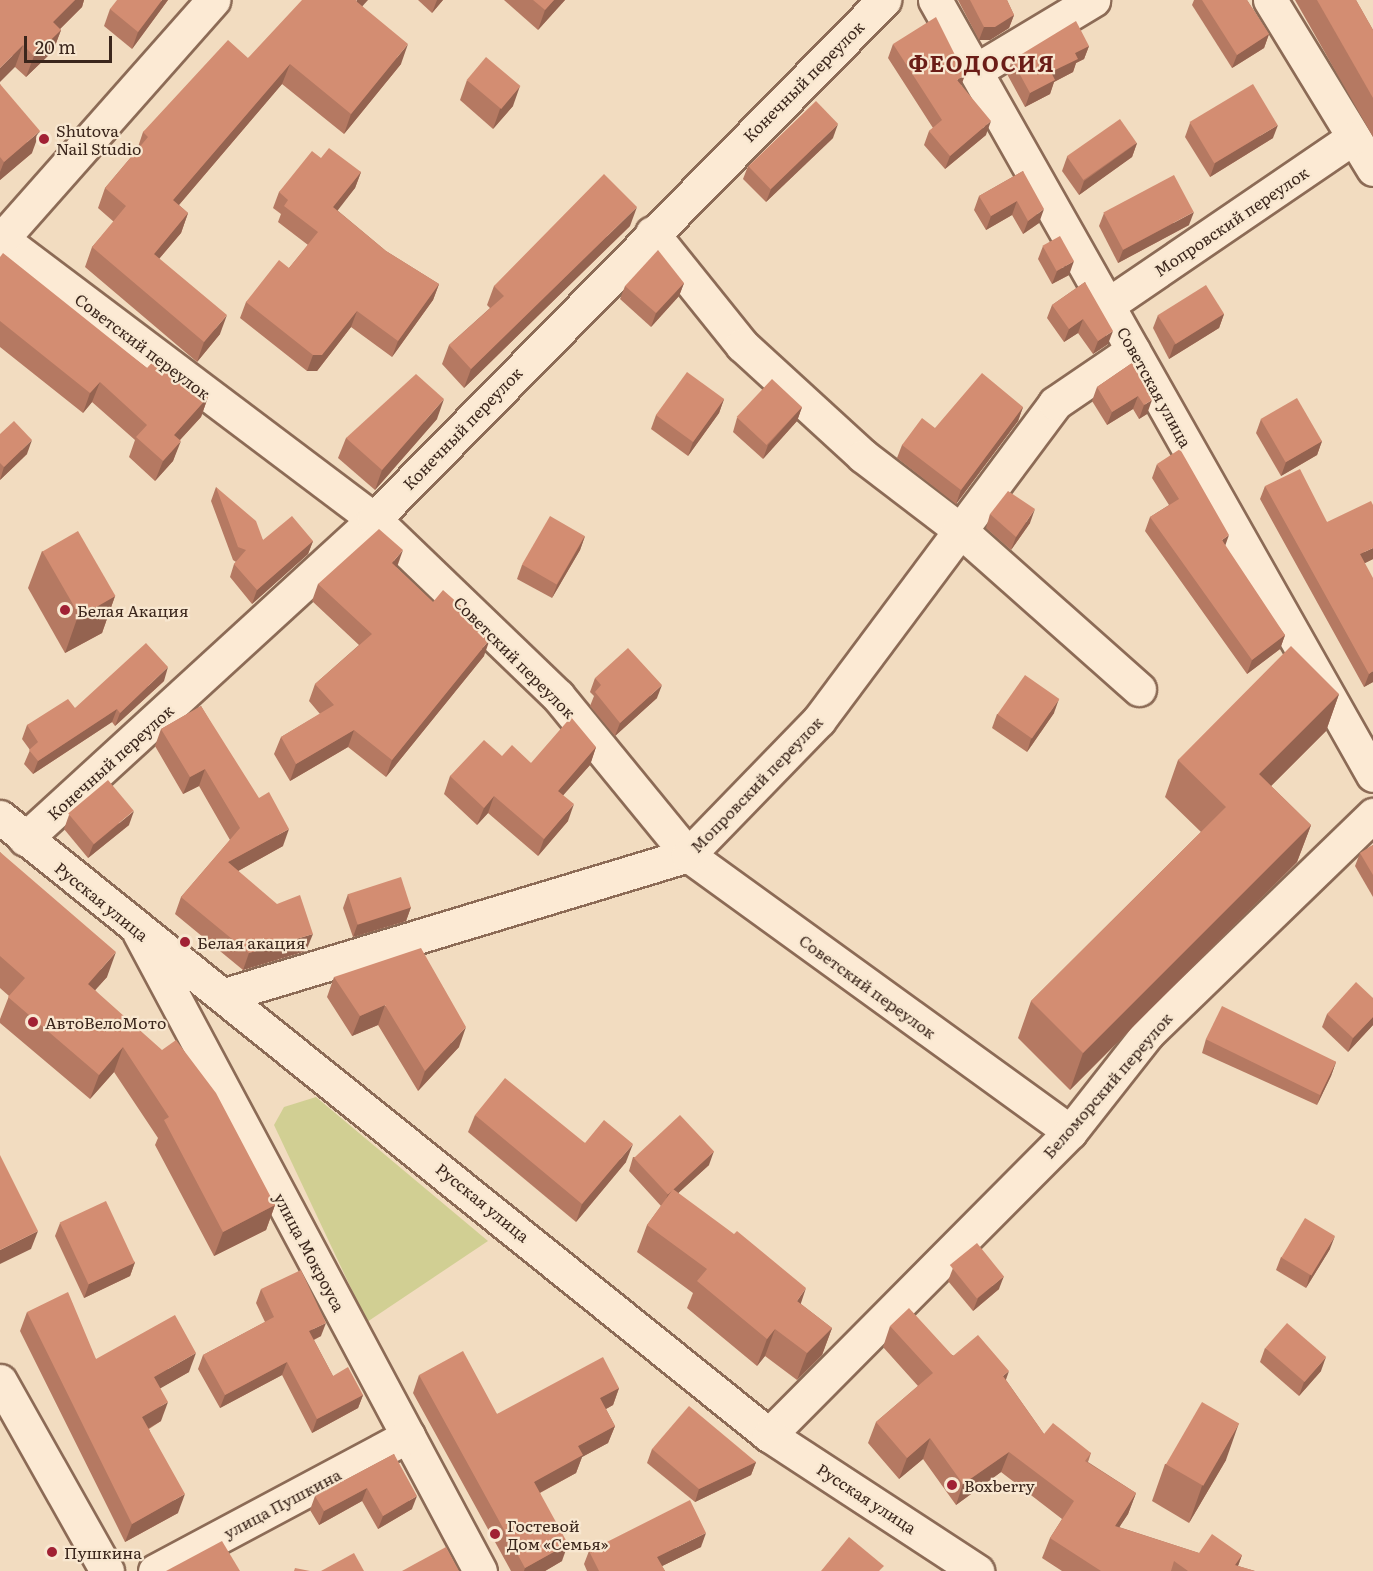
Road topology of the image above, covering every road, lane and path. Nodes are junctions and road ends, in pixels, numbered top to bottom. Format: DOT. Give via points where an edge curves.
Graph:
graph roads {
  1 [pos="213,0"];
  2 [pos="884,0"];
  3 [pos="935,0"];
  4 [pos="1093,0"];
  5 [pos="1270,0"];
  6 [pos="975,71"];
  7 [pos="1352,138"];
  8 [pos="1373,169"];
  9 [pos="652,233"];
  10 [pos="5,235"];
  11 [pos="1109,304"];
  12 [pos="1133,350"];
  13 [pos="374,519"];
  14 [pos="961,531"];
  15 [pos="1139,689"];
  16 [pos="1373,775"];
  17 [pos="1373,815"];
  18 [pos="0,817"];
  19 [pos="25,839"];
  20 [pos="688,855"];
  21 [pos="139,932"];
  22 [pos="228,994"];
  23 [pos="1070,1132"];
  24 [pos="0,1381"];
  25 [pos="769,1435"];
  26 [pos="408,1436"];
  27 [pos="107,1571"];
  28 [pos="155,1571"];
  29 [pos="480,1571"];
  30 [pos="977,1571"];
  1 -- 10 [label="street"];
  2 -- 9 [label="street, Конечный переулок"];
  3 -- 6 [label="street, Советская улица"];
  4 -- 6 [label="street"];
  5 -- 7 [label="street"];
  6 -- 11 [label="street, Советская улица"];
  7 -- 8 [label="street"];
  7 -- 11 [label="street, Мопровский переулок"];
  9 -- 13 [label="street, Конечный переулок"];
  9 -- 14 [label="street" via="742,345 863,456"];
  10 -- 13 [label="street, Советский переулок"];
  11 -- 12 [label="street, Советская улица"];
  12 -- 14 [label="street, Мопровский переулок" via="1055,403"];
  12 -- 16 [label="street, Советская улица"];
  13 -- 19 [label="street, Конечный переулок"];
  13 -- 20 [label="street, Советский переулок" via="558,696"];
  14 -- 15 [label="street"];
  14 -- 20 [label="street, Мопровский переулок" via="819,720"];
  17 -- 23 [label="street, Беломорский переулок" via="1148,1034"];
  18 -- 19 [label="street, Русская улица"];
  19 -- 21 [label="street, Русская улица"];
  20 -- 22 [label="street, Мопровский переулок"];
  20 -- 23 [label="street, Советский переулок"];
  21 -- 22 [label="street, Русская улица"];
  21 -- 26 [label="street, улица Мокроуса"];
  22 -- 25 [label="street, Русская улица"];
  23 -- 25 [label="street, Беломорский переулок"];
  24 -- 27 [label="street"];
  25 -- 30 [label="street, Русская улица"];
  26 -- 28 [label="street, улица Пушкина"];
  26 -- 29 [label="street, улица Мокроуса"];
}
